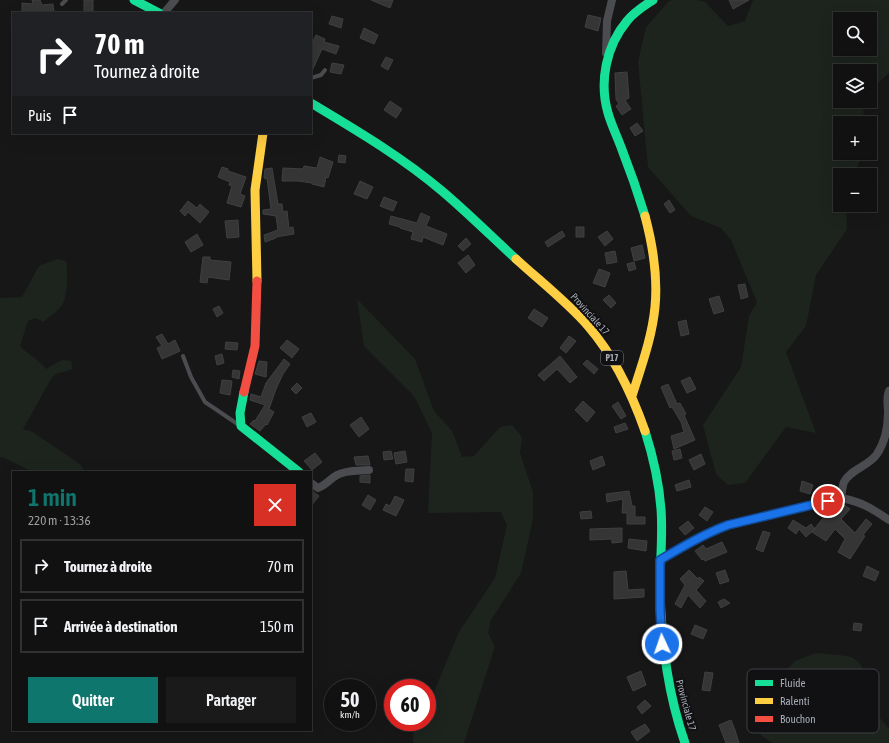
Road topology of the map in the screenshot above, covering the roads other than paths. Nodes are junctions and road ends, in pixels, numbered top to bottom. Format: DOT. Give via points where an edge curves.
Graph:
graph roads {
  1 [pos="66,0"];
  2 [pos="134,0"];
  3 [pos="175,0"];
  4 [pos="612,0"];
  5 [pos="653,0"];
  6 [pos="148,3"];
  7 [pos="62,4"];
  8 [pos="157,12"];
  9 [pos="165,12"];
  10 [pos="606,60"];
  11 [pos="325,70"];
  12 [pos="312,78"];
  13 [pos="312,104"];
  14 [pos="263,134"];
  15 [pos="183,356"];
  16 [pos="889,391"];
  17 [pos="632,396"];
  18 [pos="241,426"];
  19 [pos="369,470"];
  20 [pos="298,471"];
  21 [pos="312,484"];
  22 [pos="841,498"];
  23 [pos="889,520"];
  24 [pos="660,560"];
  25 [pos="685,743"];
  1 -- 7 [label="lane"];
  2 -- 6 [label="main road"];
  3 -- 9 [label="street"];
  4 -- 10 [label="street" via="607,21"];
  5 -- 10 [label="main road" via="633,14 623,25"];
  6 -- 8 [label="main road"];
  10 -- 17 [label="main road" via="604,101 637,191 649,232 655,266 653,319"];
  11 -- 12 [label="lane" via="321,75"];
  13 -- 17 [label="main road, Provinciale 17 / P17" via="415,170 468,213 591,329 611,356"];
  14 -- 18 [label="main road" via="255,190 256,331 240,413"];
  15 -- 18 [label="lane" via="205,402"];
  16 -- 22 [label="street" via="883,443 877,455 848,477"];
  17 -- 24 [label="main road, Provinciale 17 / P17" via="648,441 658,485 661,510"];
  18 -- 20 [label="main road"];
  19 -- 21 [label="street" via="338,475 318,488"];
  22 -- 23 [label="street" via="870,507"];
  22 -- 24 [label="street" via="728,525"];
  24 -- 25 [label="main road, Provinciale 17 / P17" via="662,644 667,678"];
}
